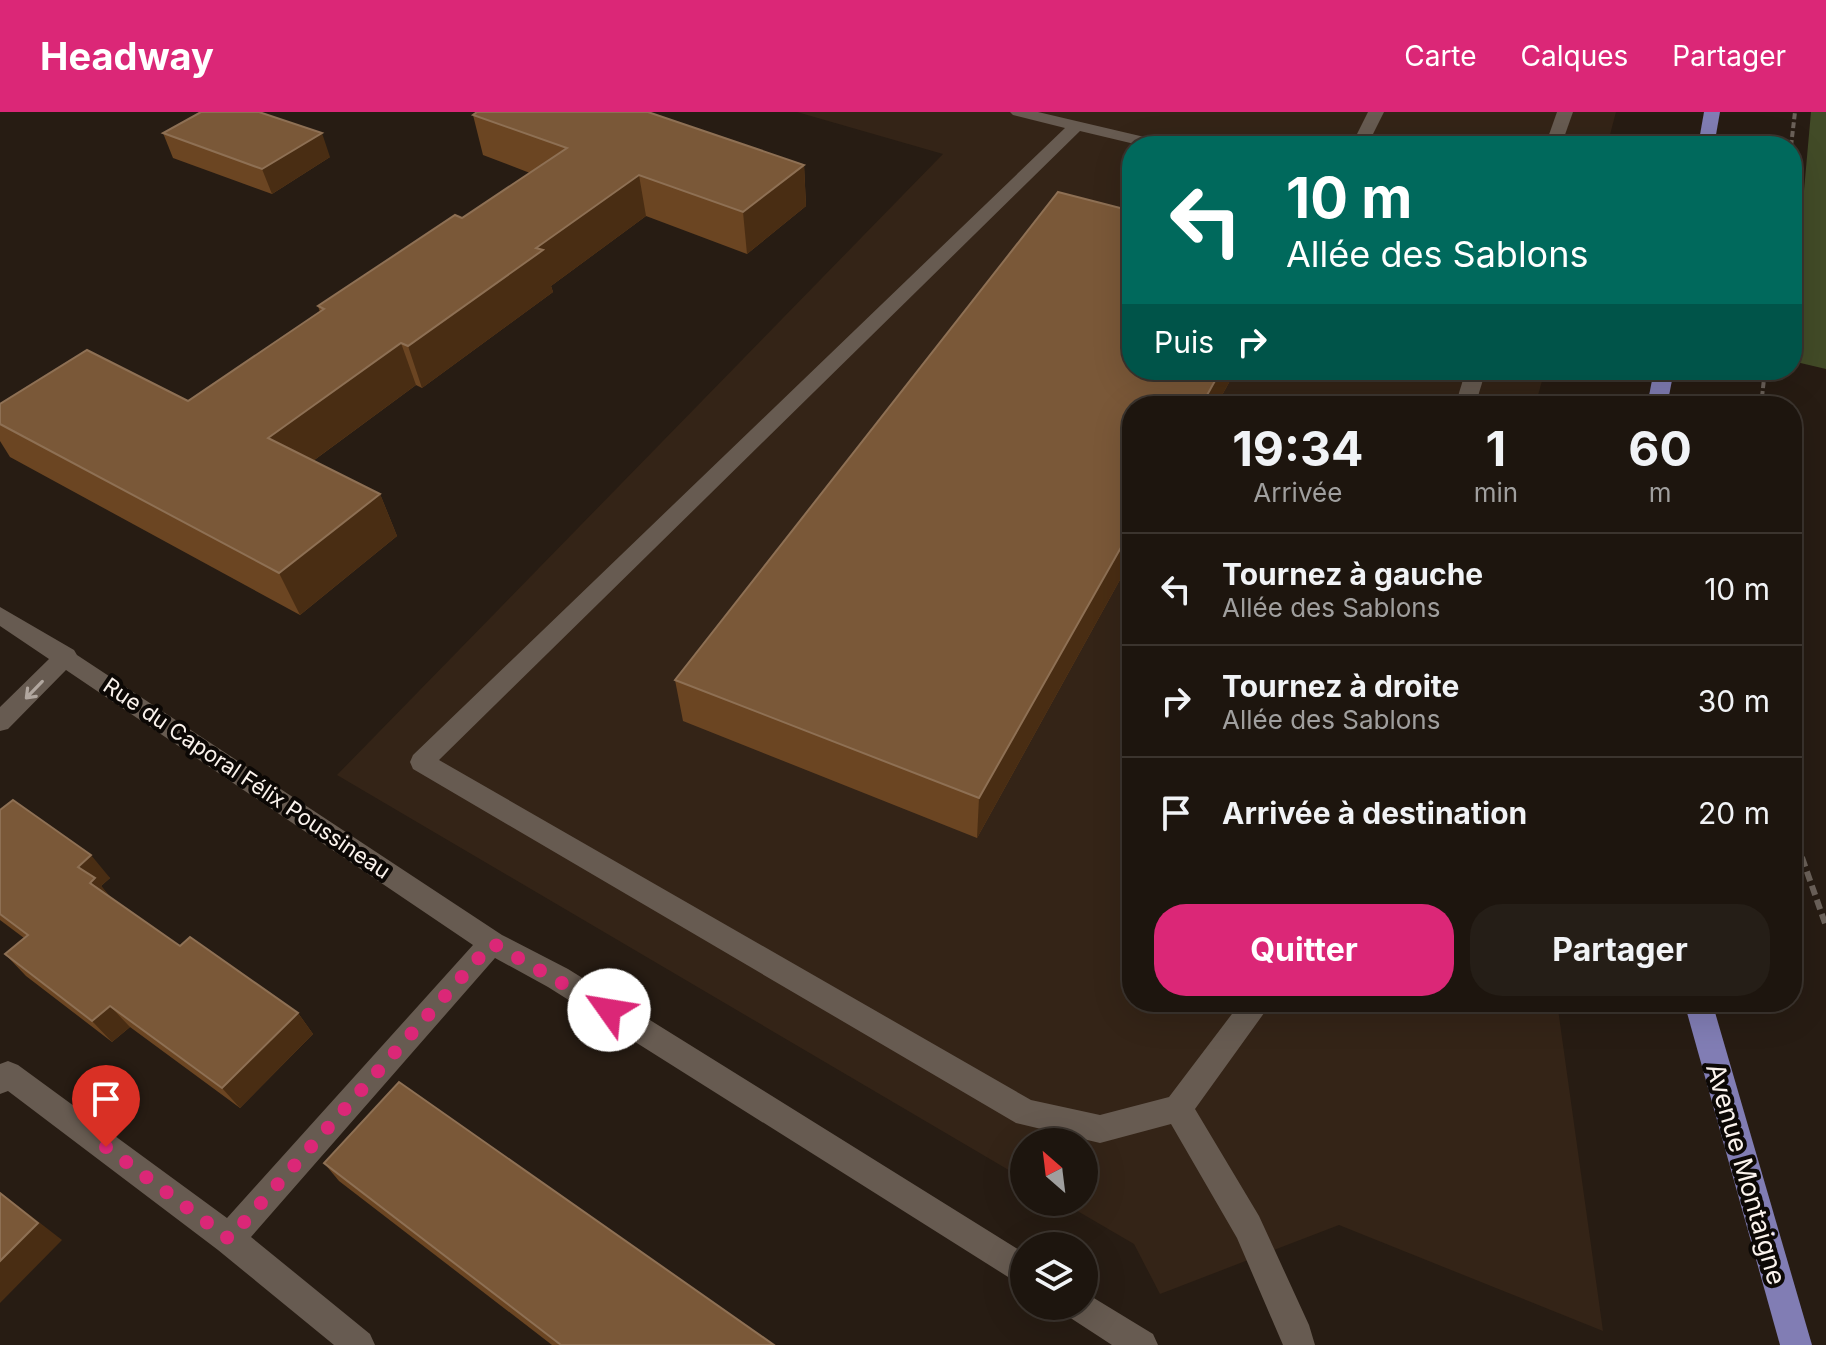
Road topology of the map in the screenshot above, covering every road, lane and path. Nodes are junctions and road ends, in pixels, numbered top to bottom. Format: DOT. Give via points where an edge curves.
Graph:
graph roads {
  1 [pos="1018,112"];
  2 [pos="1376,112"];
  3 [pos="1565,112"];
  4 [pos="1712,112"];
  5 [pos="1795,112"];
  6 [pos="1076,126"];
  7 [pos="1122,136"];
  8 [pos="1364,136"];
  9 [pos="1557,136"];
  10 [pos="1708,136"];
  11 [pos="1792,136"];
  12 [pos="0,615"];
  13 [pos="66,656"];
  14 [pos="0,722"];
  15 [pos="1802,858"];
  16 [pos="1826,926"];
  17 [pos="492,943"];
  18 [pos="1250,1012"];
  19 [pos="1701,1012"];
  20 [pos="0,1081"];
  21 [pos="1178,1108"];
  22 [pos="229,1239"];
  23 [pos="1010,1262"];
  24 [pos="1098,1317"];
  25 [pos="359,1345"];
  26 [pos="1142,1345"];
  27 [pos="1299,1345"];
  28 [pos="1796,1345"];
  1 -- 6 [label="street"];
  2 -- 8 [label="street"];
  3 -- 9 [label="street"];
  4 -- 10 [label="main road"];
  5 -- 11 [label="path"];
  6 -- 7 [label="street"];
  6 -- 21 [label="street" via="422,762 1026,1113 1100,1129"];
  12 -- 13 [label="street, Rue du Caporal Félix Poussineau"];
  13 -- 14 [label="street, one-way"];
  13 -- 17 [label="street, Rue du Caporal Félix Poussineau"];
  15 -- 16 [label="path"];
  17 -- 22 [label="street"];
  17 -- 23 [label="street, Rue du Caporal Félix Poussineau" via="558,978"];
  18 -- 21 [label="street"];
  19 -- 28 [label="main road, Avenue Montaigne"];
  20 -- 22 [label="street" via="8,1074"];
  21 -- 27 [label="street" via="1248,1227"];
  22 -- 25 [label="street"];
  24 -- 26 [label="street"];
}
